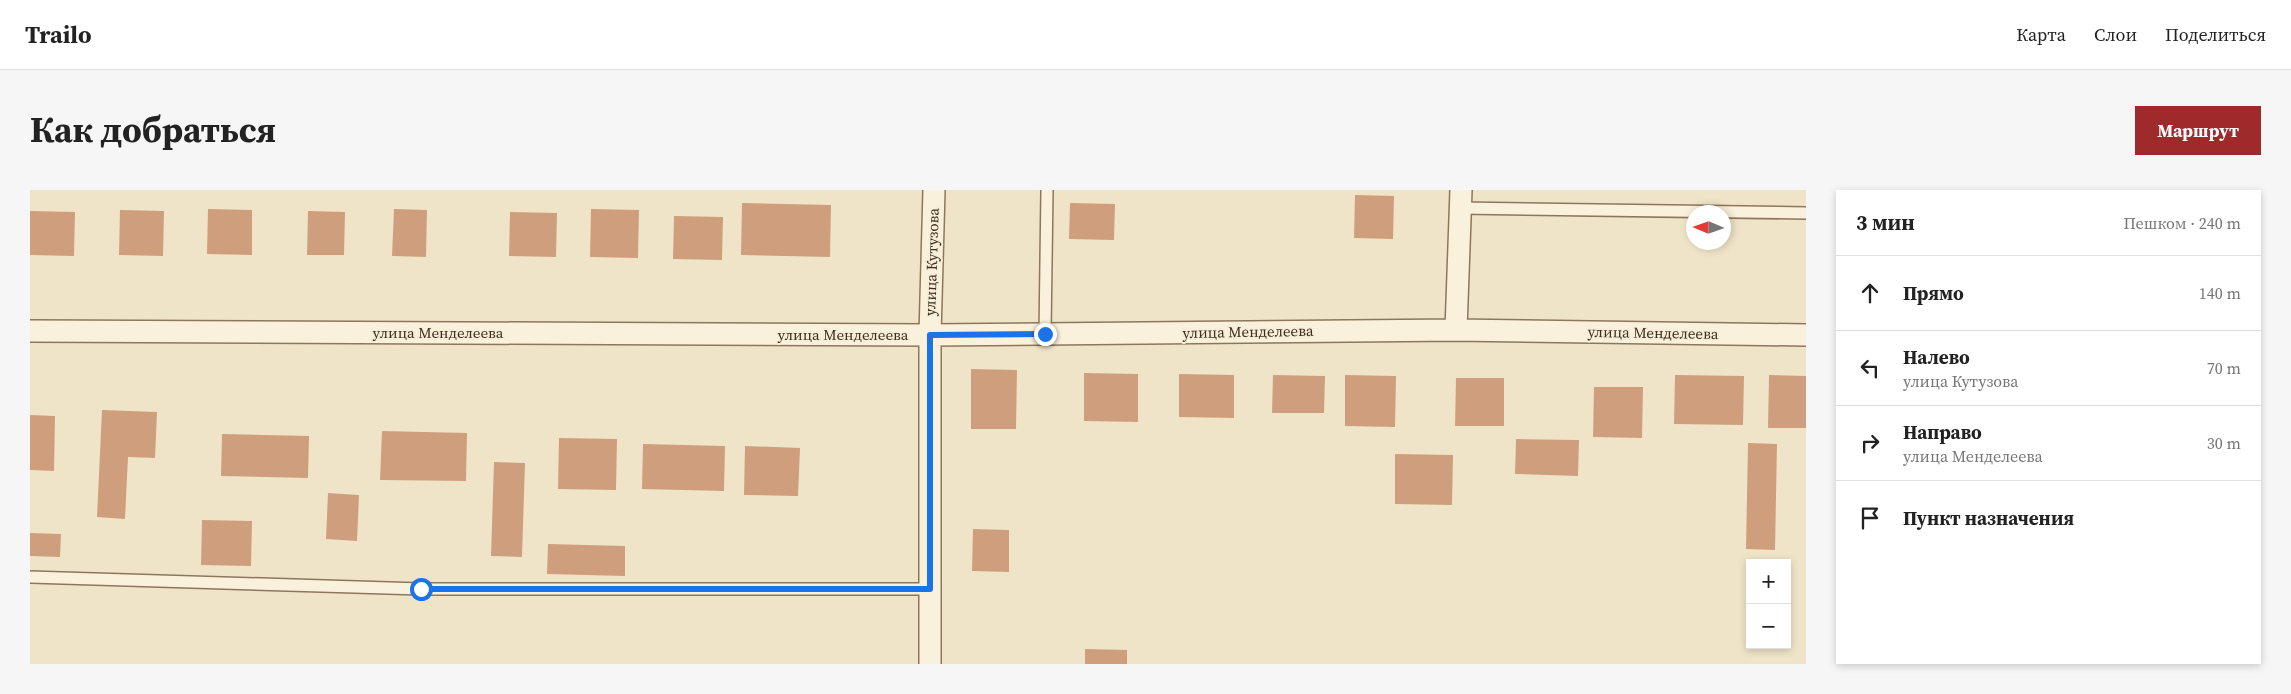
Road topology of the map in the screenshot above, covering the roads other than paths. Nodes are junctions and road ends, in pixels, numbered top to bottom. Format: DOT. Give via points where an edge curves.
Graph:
graph roads {
  1 [pos="934,190"];
  2 [pos="1047,190"];
  3 [pos="1461,199"];
  4 [pos="1806,213"];
  5 [pos="1456,330"];
  6 [pos="30,331"];
  7 [pos="1045,334"];
  8 [pos="930,335"];
  9 [pos="1806,335"];
  10 [pos="30,577"];
  11 [pos="930,589"];
  12 [pos="930,664"];
  1 -- 8 [label="street, улица Кутузова"];
  2 -- 7 [label="lane"];
  3 -- 4 [label="lane"];
  3 -- 5 [label="street"];
  5 -- 7 [label="street, улица Менделеева"];
  5 -- 9 [label="street, улица Менделеева"];
  6 -- 8 [label="street, улица Менделеева"];
  7 -- 8 [label="street, улица Менделеева"];
  8 -- 11 [label="street, улица Кутузова"];
  10 -- 11 [label="lane" via="421,589"];
  11 -- 12 [label="street, улица Кутузова"];
}
